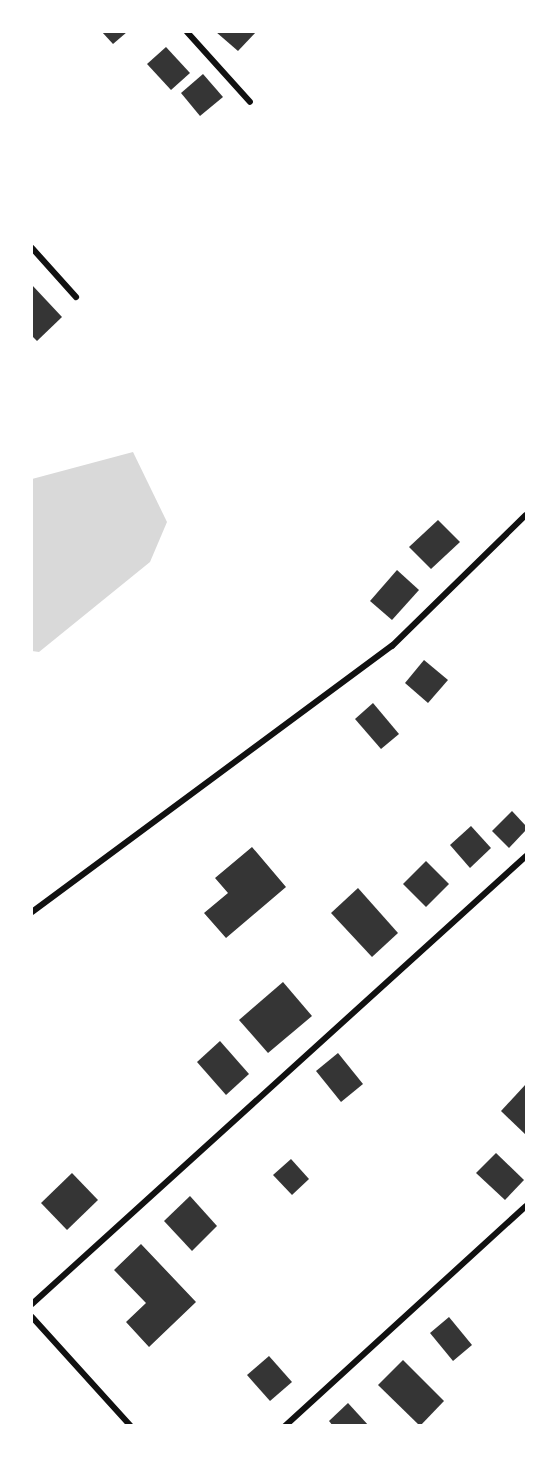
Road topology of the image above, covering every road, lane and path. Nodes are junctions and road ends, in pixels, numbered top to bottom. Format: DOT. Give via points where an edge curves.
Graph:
graph roads {
  1 [pos="187,32"];
  2 [pos="250,102"];
  3 [pos="32,248"];
  4 [pos="76,297"];
  5 [pos="526,515"];
  6 [pos="526,856"];
  7 [pos="32,912"];
  8 [pos="526,1206"];
  9 [pos="32,1304"];
  10 [pos="32,1317"];
  11 [pos="131,1425"];
  12 [pos="285,1425"];
  1 -- 2 [label="street"];
  3 -- 4 [label="street"];
  5 -- 7 [label="street" via="392,646"];
  6 -- 9 [label="street"];
  8 -- 12 [label="street"];
  10 -- 11 [label="street"];
}
